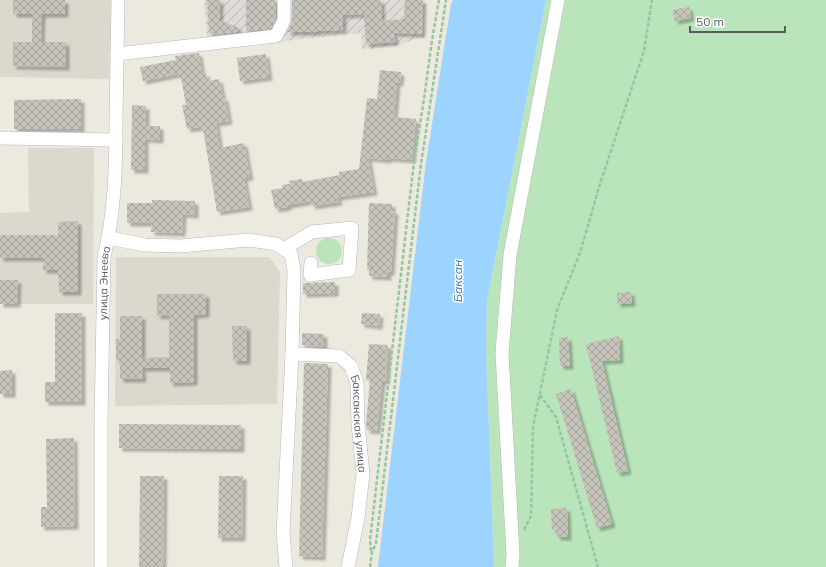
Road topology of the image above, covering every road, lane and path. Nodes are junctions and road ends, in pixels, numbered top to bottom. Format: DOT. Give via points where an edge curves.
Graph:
graph roads {
  1 [pos="118,0"];
  2 [pos="284,0"];
  3 [pos="439,0"];
  4 [pos="446,0"];
  5 [pos="558,0"];
  6 [pos="652,0"];
  7 [pos="117,54"];
  8 [pos="0,138"];
  9 [pos="116,140"];
  10 [pos="109,238"];
  11 [pos="284,249"];
  12 [pos="311,263"];
  13 [pos="292,354"];
  14 [pos="540,395"];
  15 [pos="522,535"];
  16 [pos="372,552"];
  17 [pos="101,567"];
  18 [pos="286,567"];
  19 [pos="348,567"];
  20 [pos="370,567"];
  21 [pos="512,567"];
  22 [pos="598,567"];
  1 -- 7 [label="street, улица Энеева"];
  2 -- 7 [label="street" via="284,20 276,36"];
  3 -- 16 [label="path" via="413,170 370,540"];
  4 -- 16 [label="path" via="422,156 376,543"];
  5 -- 21 [label="street" via="510,254 502,353"];
  6 -- 14 [label="path" via="644,50 580,253 557,310"];
  7 -- 9 [label="street, улица Энеева"];
  8 -- 9 [label="street"];
  9 -- 10 [label="street, улица Энеева"];
  10 -- 11 [label="street" via="145,245 180,246 249,240 276,244"];
  10 -- 17 [label="street, улица Энеева" via="104,257"];
  11 -- 12 [label="street" via="312,232 352,228 350,270 310,275"];
  11 -- 13 [label="street" via="291,254 294,270"];
  13 -- 18 [label="street" via="284,533"];
  13 -- 19 [label="street, Баксанская улица" via="338,356 351,366 357,383 363,474 358,518"];
  14 -- 15 [label="path" via="533,427 531,516"];
  14 -- 22 [label="path" via="556,417"];
  16 -- 20 [label="path"];
}
